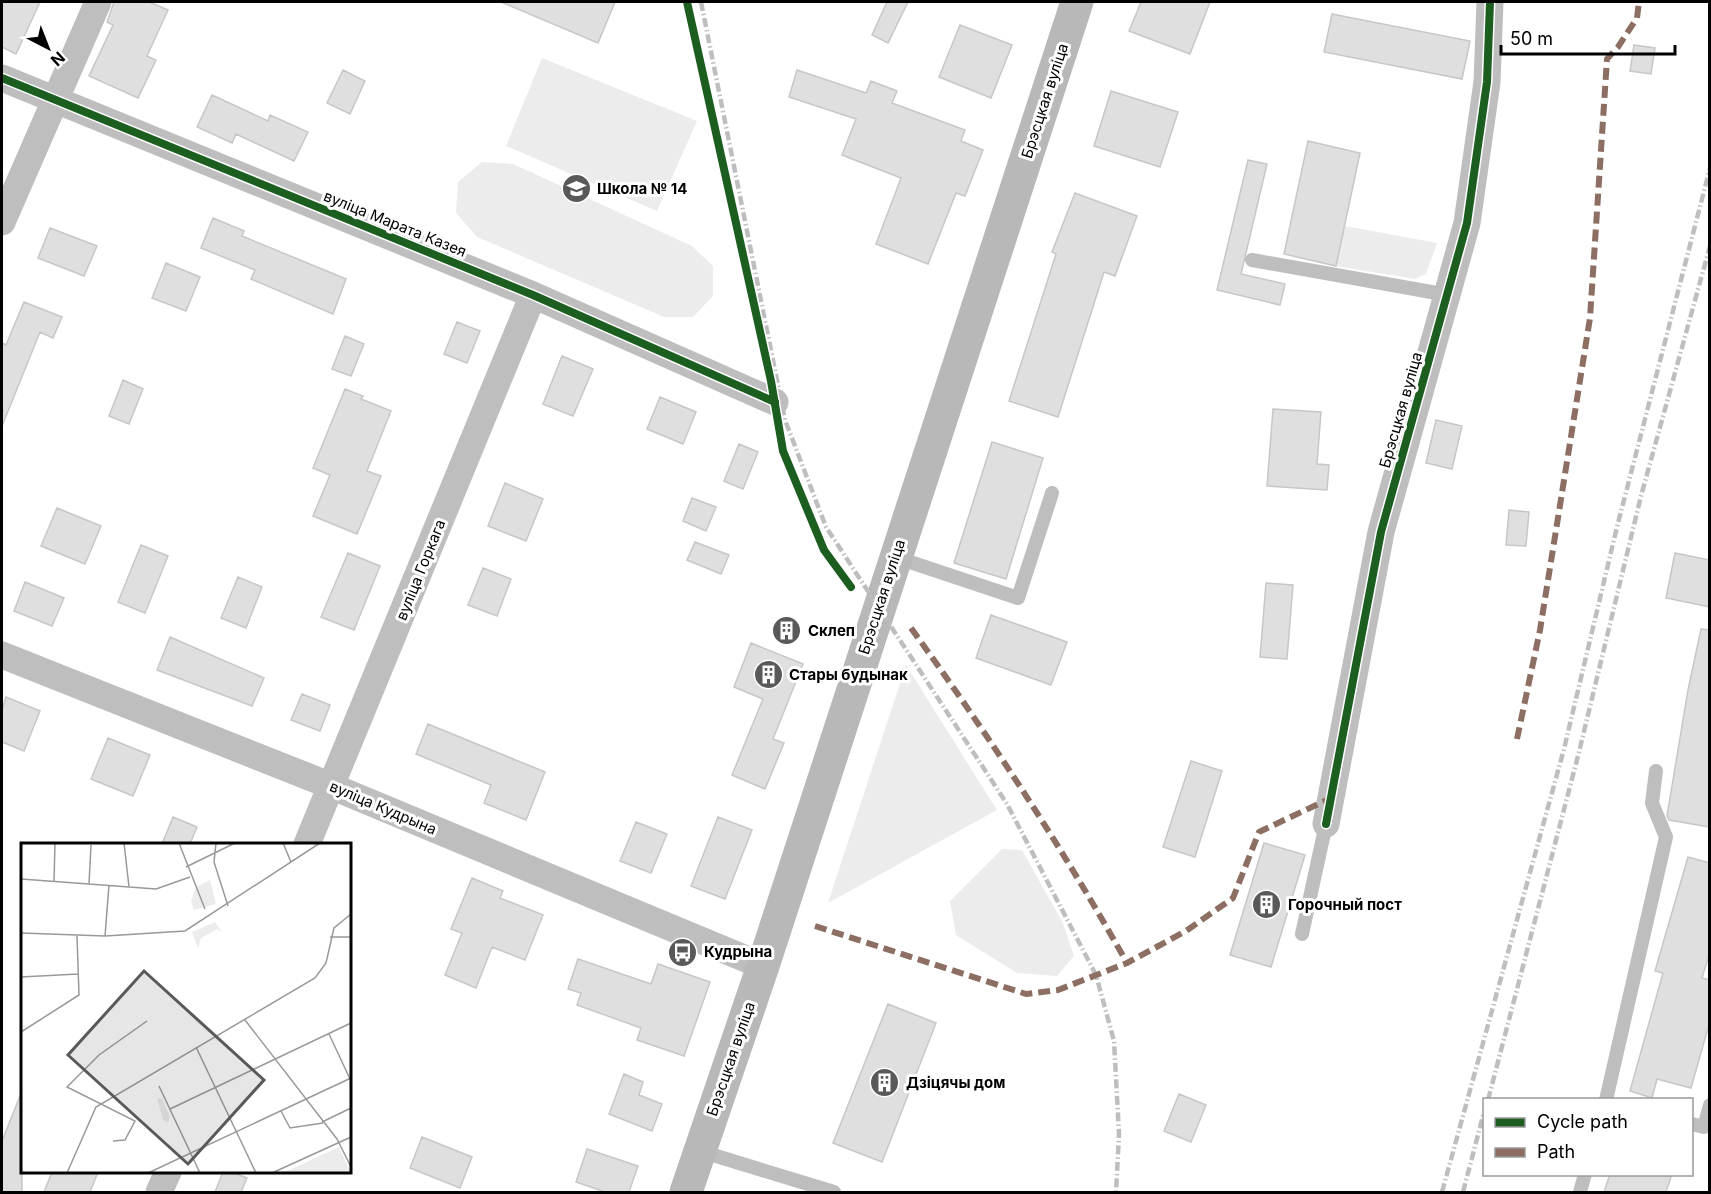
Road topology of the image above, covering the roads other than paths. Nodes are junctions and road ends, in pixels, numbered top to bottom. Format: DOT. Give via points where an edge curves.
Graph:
graph roads {
  1 [pos="98,2"];
  2 [pos="1077,2"];
  3 [pos="1490,2"];
  4 [pos="2,78"];
  5 [pos="55,100"];
  6 [pos="2,222"];
  7 [pos="1252,261"];
  8 [pos="533,295"];
  9 [pos="1448,295"];
  10 [pos="774,402"];
  11 [pos="1052,493"];
  12 [pos="895,557"];
  13 [pos="2,655"];
  14 [pos="1656,771"];
  15 [pos="332,786"];
  16 [pos="1326,824"];
  17 [pos="307,843"];
  18 [pos="1302,934"];
  19 [pos="763,966"];
  20 [pos="1606,1098"];
  21 [pos="1710,1105"];
  22 [pos="1693,1124"];
  23 [pos="700,1151"];
  24 [pos="168,1173"];
  25 [pos="1584,1176"];
  26 [pos="159,1192"];
  27 [pos="686,1192"];
  28 [pos="834,1192"];
  29 [pos="1580,1192"];
  1 -- 5 [label="street"];
  2 -- 12 [label="main road, Брэсцкая вуліца"];
  3 -- 9 [label="street, Брэсцкая вуліца" via="1487,82 1467,223"];
  4 -- 5 [label="street, вуліца Марата Казея"];
  5 -- 6 [label="street"];
  5 -- 8 [label="street, вуліца Марата Казея"];
  7 -- 9 [label="lane"];
  8 -- 10 [label="street, вуліца Марата Казея"];
  8 -- 15 [label="street, вуліца Горкага"];
  9 -- 16 [label="street, Брэсцкая вуліца" via="1381,532"];
  11 -- 12 [label="lane" via="1018,598"];
  12 -- 19 [label="main road, Брэсцкая вуліца"];
  13 -- 15 [label="street, вуліца Кудрына"];
  14 -- 20 [label="lane" via="1652,803 1666,837"];
  15 -- 17 [label="street, вуліца Горкага"];
  15 -- 19 [label="street, вуліца Кудрына"];
  16 -- 18 [label="lane"];
  19 -- 23 [label="main road, Брэсцкая вуліца"];
  21 -- 22 [label="lane" via="1704,1127"];
  23 -- 27 [label="main road, Брэсцкая вуліца"];
  23 -- 28 [label="lane"];
  24 -- 26 [label="street"];
  25 -- 29 [label="lane"];
}
